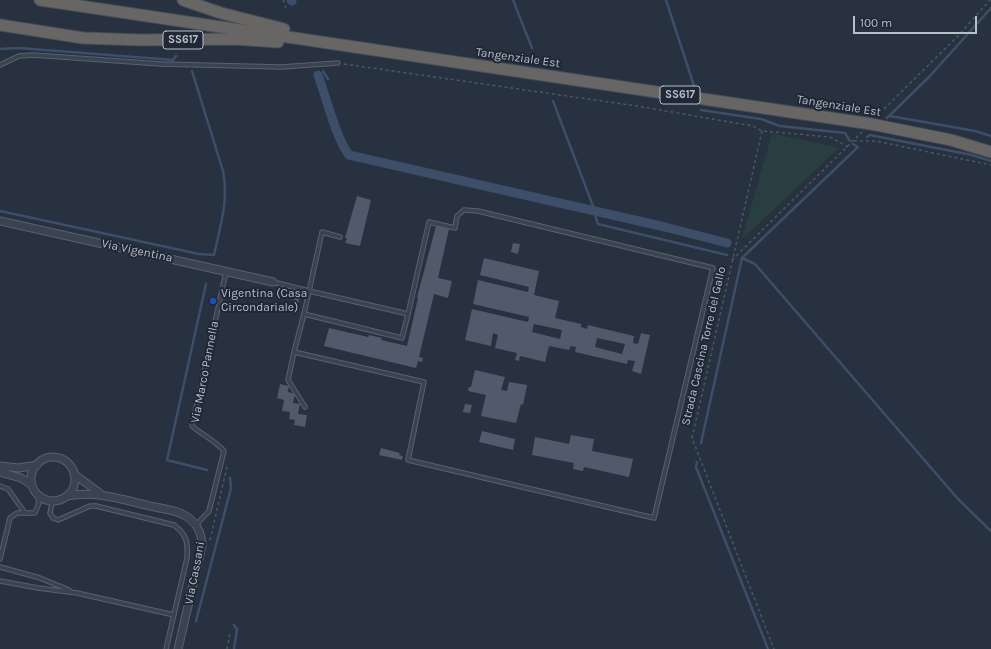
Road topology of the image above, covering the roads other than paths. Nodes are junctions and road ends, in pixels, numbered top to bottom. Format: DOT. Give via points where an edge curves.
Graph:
graph roads {
  1 [pos="40,0"];
  2 [pos="183,0"];
  3 [pos="0,25"];
  4 [pos="366,48"];
  5 [pos="338,63"];
  6 [pos="0,65"];
  7 [pos="991,152"];
  8 [pos="0,221"];
  9 [pos="340,237"];
  10 [pos="226,271"];
  11 [pos="273,282"];
  12 [pos="309,291"];
  13 [pos="304,314"];
  14 [pos="408,314"];
  15 [pos="294,352"];
  16 [pos="305,407"];
  17 [pos="37,465"];
  18 [pos="0,466"];
  19 [pos="0,472"];
  20 [pos="74,474"];
  21 [pos="32,485"];
  22 [pos="0,486"];
  23 [pos="37,494"];
  24 [pos="102,495"];
  25 [pos="67,496"];
  26 [pos="57,500"];
  27 [pos="25,513"];
  28 [pos="196,525"];
  29 [pos="0,559"];
  30 [pos="0,567"];
  31 [pos="0,581"];
  32 [pos="77,593"];
  33 [pos="174,615"];
  34 [pos="166,649"];
  35 [pos="178,649"];
  1 -- 4 [label="highway, Tangenziale Est / SS617"];
  2 -- 4 [label="highway, SS617" via="274,27 327,37"];
  3 -- 4 [label="highway, SS617" via="83,38 235,38"];
  4 -- 7 [label="highway, Tangenziale Est / SS617" via="871,124 951,140"];
  5 -- 6 [label="lane" via="273,67 161,64 33,54 19,56"];
  8 -- 10 [label="street, Via Vigentina"];
  9 -- 12 [label="lane" via="322,232"];
  10 -- 11 [label="street, Via Vigentina"];
  10 -- 28 [label="lane, Via Marco Pannella" via="192,426 224,451 209,511"];
  11 -- 12 [label="lane"];
  12 -- 13 [label="lane"];
  12 -- 14 [label="lane"];
  13 -- 14 [label="lane" via="402,338"];
  13 -- 15 [label="lane"];
  14 -- 15 [label="lane" via="429,222 455,228 457,216 464,210 478,211 713,268 654,518 408,460 424,382"];
  15 -- 16 [label="lane" via="288,380"];
  17 -- 18 [label="street, Via Cassani" via="18,468"];
  17 -- 20 [label="street, Via Cassani" via="42,460 55,457 67,462"];
  17 -- 21 [label="street" via="33,471"];
  19 -- 21 [label="street"];
  20 -- 24 [label="street, Via Cassani"];
  20 -- 25 [label="street" via="74,486"];
  21 -- 23 [label="street"];
  22 -- 27 [label="lane" via="8,488"];
  23 -- 26 [label="street" via="50,501"];
  23 -- 27 [label="lane" via="35,513"];
  24 -- 25 [label="street, Via Cassani"];
  24 -- 28 [label="street, Via Cassani" via="182,514"];
  25 -- 26 [label="street, Via Cassani"];
  26 -- 33 [label="lane" via="52,503 50,513 58,520 90,506 96,506 174,525 183,532 188,543"];
  27 -- 29 [label="lane" via="17,513 10,518"];
  28 -- 35 [label="street, Via Cassani" via="202,536 202,546"];
  30 -- 32 [label="lane" via="40,578"];
  31 -- 32 [label="lane"];
  32 -- 33 [label="lane"];
  33 -- 34 [label="lane"];
}
